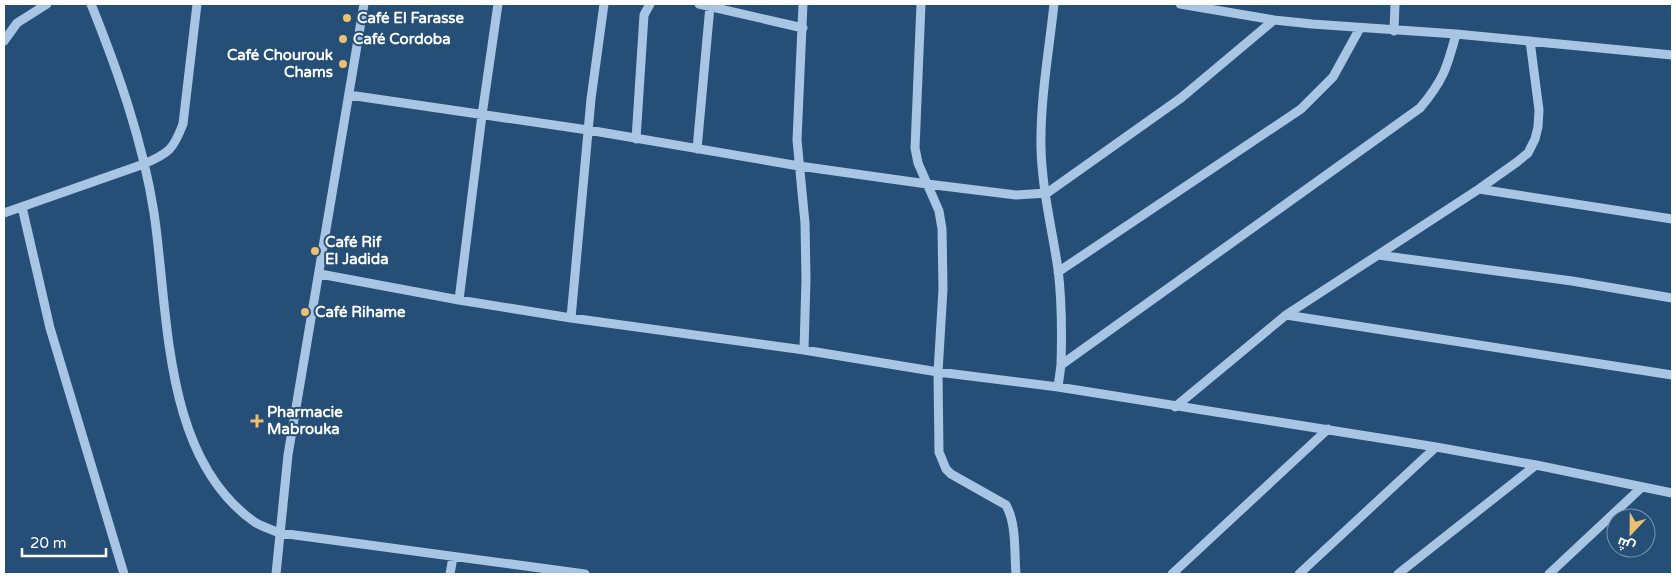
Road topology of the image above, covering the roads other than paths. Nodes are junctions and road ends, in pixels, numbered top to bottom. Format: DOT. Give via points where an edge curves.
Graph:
graph roads {
  1 [pos="47,4"];
  2 [pos="91,4"];
  3 [pos="197,4"];
  4 [pos="364,4"];
  5 [pos="498,4"];
  6 [pos="604,4"];
  7 [pos="650,4"];
  8 [pos="699,4"];
  9 [pos="803,4"];
  10 [pos="921,4"];
  11 [pos="1054,4"];
  12 [pos="1180,4"];
  13 [pos="1395,4"];
  14 [pos="710,6"];
  15 [pos="1274,20"];
  16 [pos="802,28"];
  17 [pos="1360,28"];
  18 [pos="1394,31"];
  19 [pos="1456,34"];
  20 [pos="4,41"];
  21 [pos="1530,41"];
  22 [pos="1672,55"];
  23 [pos="349,95"];
  24 [pos="482,115"];
  25 [pos="588,130"];
  26 [pos="636,139"];
  27 [pos="697,148"];
  28 [pos="144,164"];
  29 [pos="799,166"];
  30 [pos="926,184"];
  31 [pos="1479,188"];
  32 [pos="1047,193"];
  33 [pos="22,207"];
  34 [pos="4,213"];
  35 [pos="1672,219"];
  36 [pos="1378,255"];
  37 [pos="1058,272"];
  38 [pos="320,274"];
  39 [pos="1672,298"];
  40 [pos="459,300"];
  41 [pos="1286,315"];
  42 [pos="571,318"];
  43 [pos="804,350"];
  44 [pos="1061,365"];
  45 [pos="938,372"];
  46 [pos="1672,375"];
  47 [pos="1058,388"];
  48 [pos="1175,407"];
  49 [pos="1328,429"];
  50 [pos="1436,447"];
  51 [pos="1536,465"];
  52 [pos="1642,487"];
  53 [pos="1672,493"];
  54 [pos="280,533"];
  55 [pos="453,557"];
  56 [pos="549,571"];
  57 [pos="124,574"];
  58 [pos="276,574"];
  59 [pos="450,574"];
  60 [pos="585,574"];
  61 [pos="1016,574"];
  62 [pos="1172,574"];
  63 [pos="1299,574"];
  64 [pos="1398,574"];
  65 [pos="1549,574"];
  1 -- 20 [label="street" via="17,23"];
  2 -- 28 [label="street" via="131,114"];
  3 -- 28 [label="street" via="183,124 171,149"];
  4 -- 23 [label="street"];
  5 -- 24 [label="street"];
  6 -- 25 [label="street"];
  7 -- 26 [label="street" via="644,15"];
  8 -- 14 [label="street"];
  9 -- 16 [label="street"];
  10 -- 30 [label="street" via="915,148"];
  11 -- 32 [label="street" via="1042,112 1041,148"];
  12 -- 15 [label="street"];
  13 -- 18 [label="street"];
  14 -- 16 [label="street"];
  14 -- 27 [label="street"];
  15 -- 17 [label="street"];
  15 -- 32 [label="street" via="1182,98"];
  16 -- 29 [label="street" via="797,140"];
  17 -- 18 [label="street"];
  17 -- 37 [label="street" via="1332,77 1301,109"];
  18 -- 19 [label="street"];
  19 -- 21 [label="street"];
  19 -- 44 [label="street" via="1448,67 1420,108"];
  21 -- 22 [label="street"];
  21 -- 31 [label="street" via="1539,110 1535,139 1528,153"];
  23 -- 24 [label="street"];
  23 -- 38 [label="street"];
  24 -- 25 [label="street"];
  24 -- 40 [label="street"];
  25 -- 26 [label="street"];
  25 -- 42 [label="street"];
  26 -- 27 [label="street"];
  27 -- 29 [label="street"];
  28 -- 33 [label="street"];
  28 -- 54 [label="street" via="154,213 177,395 188,427 203,464 225,494 258,524"];
  29 -- 30 [label="street"];
  29 -- 43 [label="street" via="805,223"];
  30 -- 32 [label="street" via="1016,195"];
  30 -- 45 [label="street" via="939,211 942,229 943,289"];
  31 -- 35 [label="street"];
  31 -- 36 [label="street"];
  32 -- 37 [label="street"];
  33 -- 34 [label="street"];
  33 -- 57 [label="street" via="50,328"];
  36 -- 39 [label="street"];
  36 -- 41 [label="street"];
  37 -- 44 [label="street"];
  38 -- 40 [label="street"];
  38 -- 54 [label="street" via="288,455"];
  40 -- 42 [label="street"];
  41 -- 46 [label="street"];
  41 -- 48 [label="street"];
  42 -- 43 [label="street"];
  43 -- 45 [label="street"];
  44 -- 47 [label="street"];
  45 -- 47 [label="street"];
  45 -- 61 [label="street" via="938,452 951,474 1006,505 1013,526"];
  47 -- 48 [label="street"];
  48 -- 49 [label="street"];
  49 -- 50 [label="street"];
  49 -- 62 [label="street"];
  50 -- 51 [label="street"];
  50 -- 63 [label="street"];
  51 -- 52 [label="street"];
  51 -- 64 [label="street"];
  52 -- 53 [label="street"];
  52 -- 65 [label="street"];
  54 -- 55 [label="street"];
  54 -- 58 [label="street"];
  55 -- 56 [label="street"];
  55 -- 59 [label="street"];
  56 -- 60 [label="street"];
}
